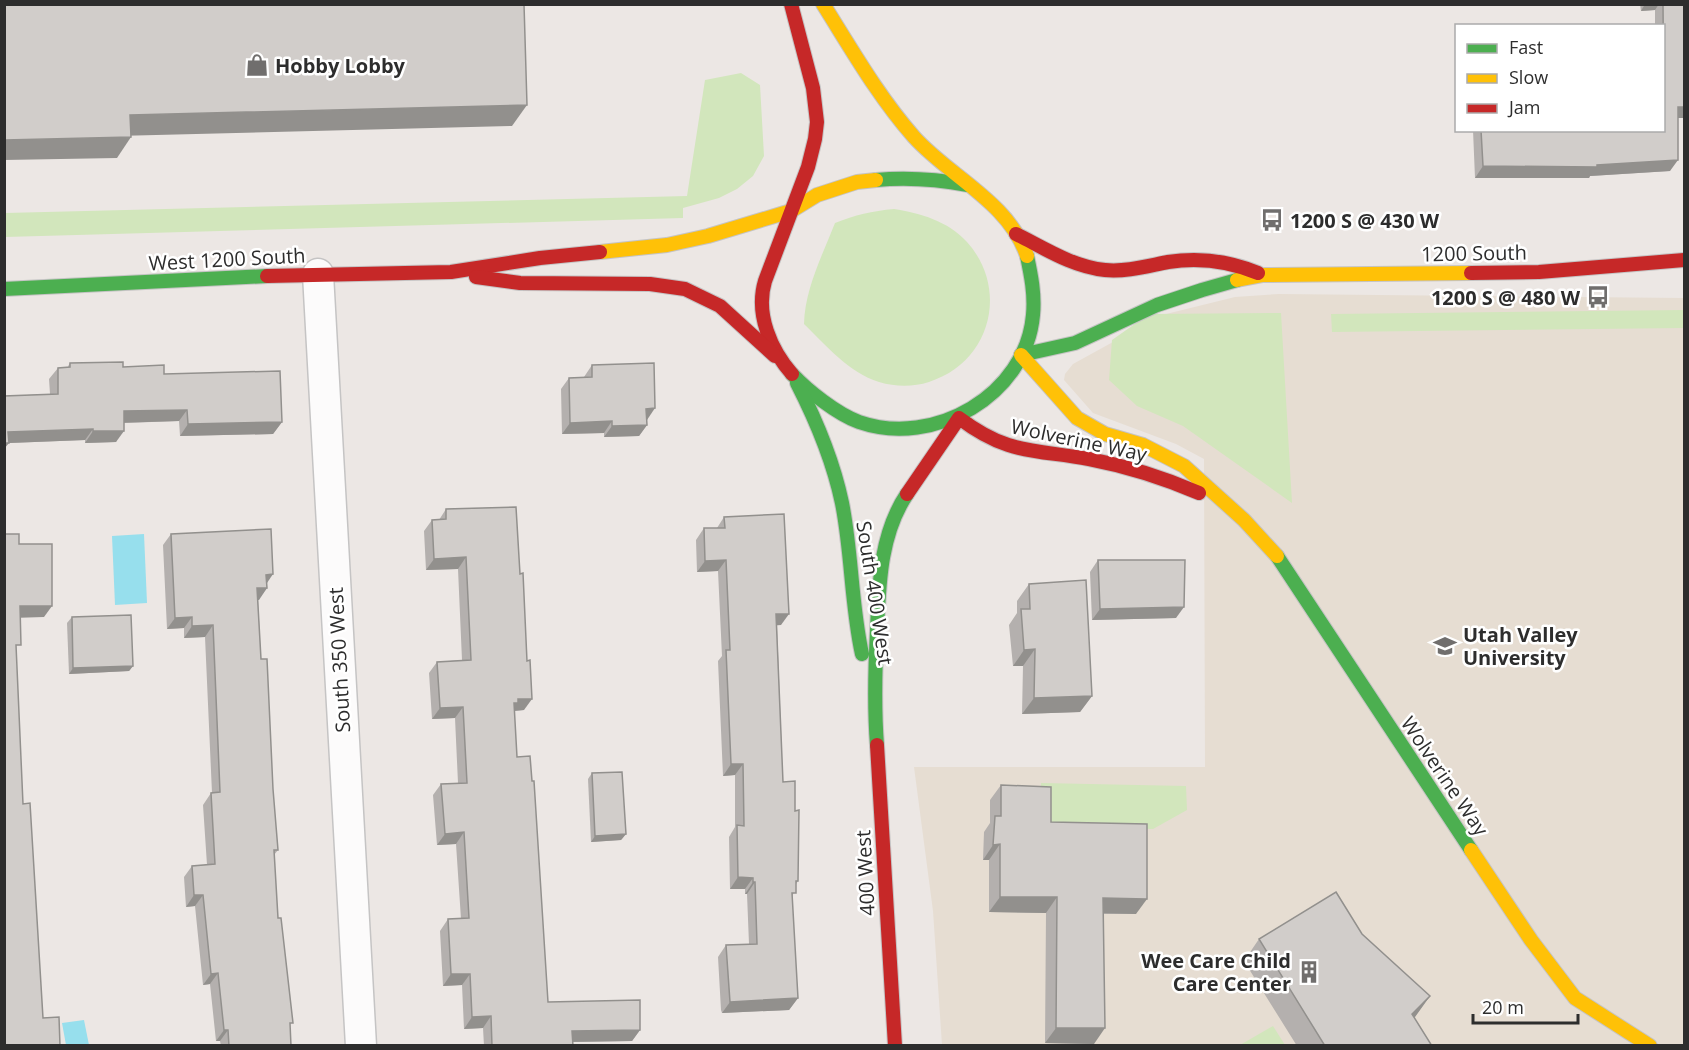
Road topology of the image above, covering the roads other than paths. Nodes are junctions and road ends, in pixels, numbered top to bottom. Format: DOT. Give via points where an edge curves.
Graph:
graph roads {
  1 [pos="791,4"];
  2 [pos="823,4"];
  3 [pos="968,185"];
  4 [pos="791,211"];
  5 [pos="1016,234"];
  6 [pos="1684,260"];
  7 [pos="451,272"];
  8 [pos="318,274"];
  9 [pos="1263,275"];
  10 [pos="4,289"];
  11 [pos="1022,356"];
  12 [pos="780,360"];
  13 [pos="795,379"];
  14 [pos="959,418"];
  15 [pos="1228,507"];
  16 [pos="874,699"];
  17 [pos="361,1046"];
  18 [pos="895,1046"];
  19 [pos="1650,1046"];
  1 -- 4 [label="street" via="817,111 815,138"];
  2 -- 3 [label="street" via="890,109"];
  3 -- 4 [label="street, West 1200 South" via="904,177 857,182 818,195"];
  3 -- 5 [label="street" via="1003,215"];
  4 -- 7 [label="street, West 1200 South" via="667,245"];
  4 -- 12 [label="street" via="763,288 765,323"];
  5 -- 9 [label="street, 1200 South" via="1097,269 1209,259"];
  5 -- 11 [label="street" via="1028,262 1034,292 1030,335"];
  6 -- 9 [label="street, 1200 South" via="1539,272"];
  7 -- 8 [label="street, West 1200 South"];
  7 -- 12 [label="street, West 1200 South" via="520,284 650,284 686,289 720,306"];
  8 -- 10 [label="street, West 1200 South"];
  8 -- 17 [label="street, South 350 West"];
  9 -- 11 [label="street, 1200 South" via="1194,291 1089,338"];
  11 -- 14 [label="street" via="1001,387"];
  11 -- 15 [label="street, Wolverine Way" via="1077,418 1105,434 1165,454 1200,479"];
  12 -- 13 [label="street"];
  13 -- 14 [label="street" via="855,420 876,426 919,428"];
  13 -- 16 [label="street, South 400 West" via="824,439 839,487 852,600"];
  14 -- 15 [label="street, Wolverine Way" via="1003,444 1124,467"];
  14 -- 16 [label="street, South 400 West" via="908,490 886,542 877,600"];
  15 -- 19 [label="street, Wolverine Way" via="1280,560 1531,940 1575,998"];
  16 -- 18 [label="street, 400 West"];
}
